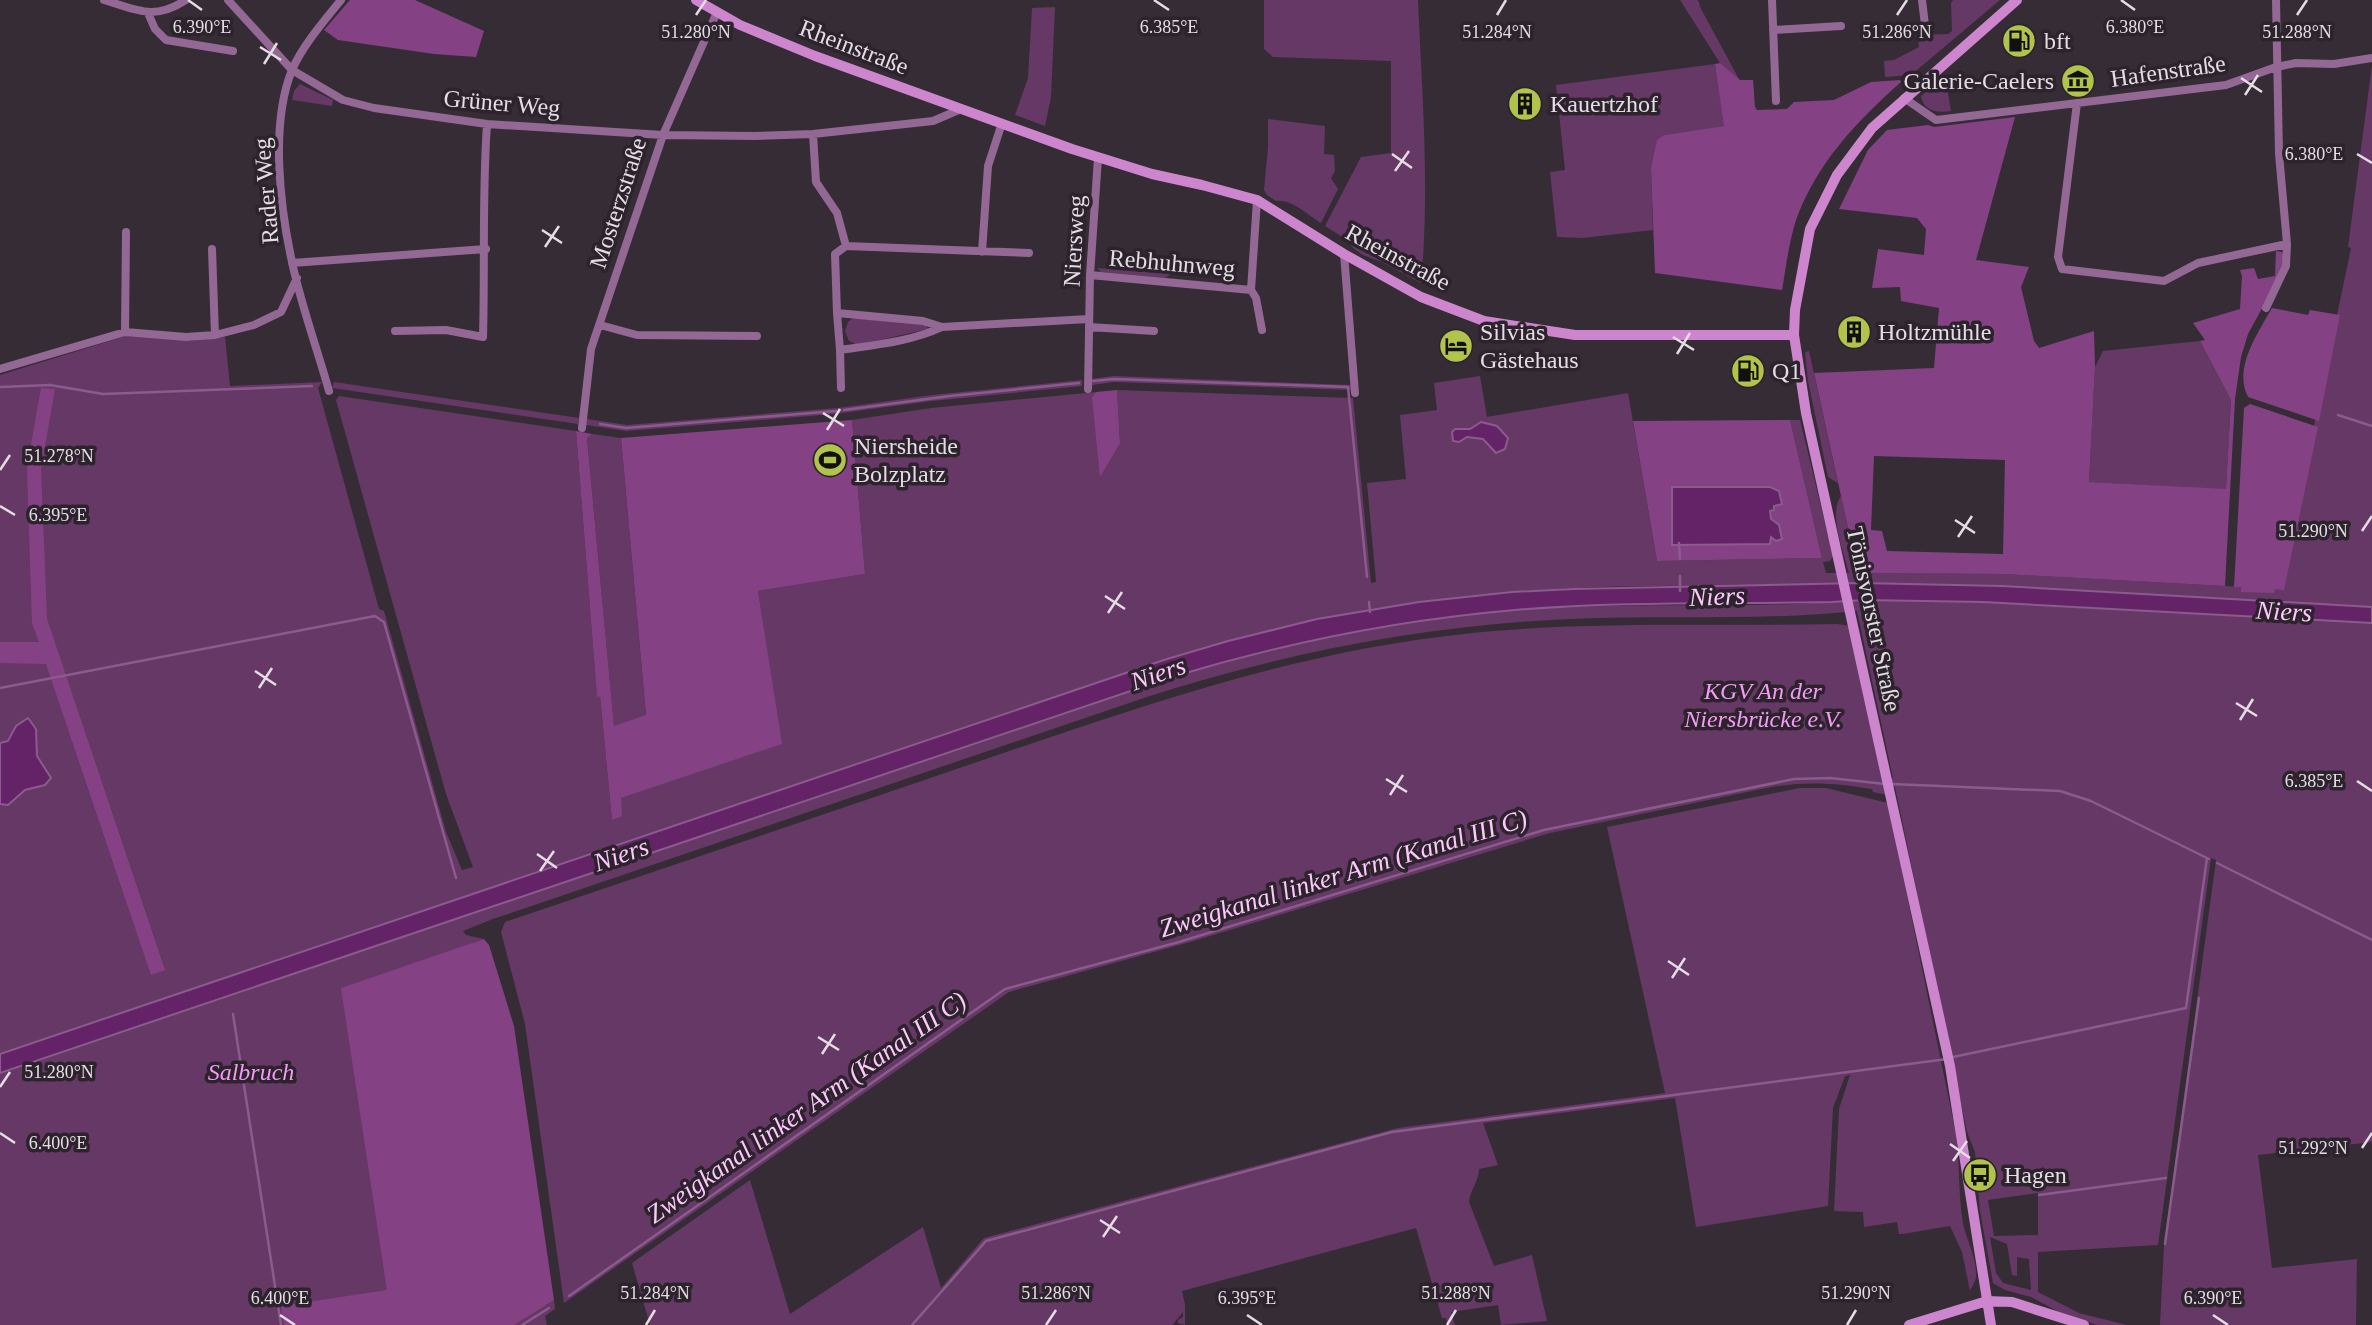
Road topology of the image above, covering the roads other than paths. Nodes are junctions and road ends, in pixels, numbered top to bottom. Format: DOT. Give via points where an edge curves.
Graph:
graph roads {
  1 [pos="103,0"];
  2 [pos="186,0"];
  3 [pos="228,0"];
  4 [pos="341,0"];
  5 [pos="696,0"];
  6 [pos="724,0"];
  7 [pos="1772,0"];
  8 [pos="1922,0"];
  9 [pos="2017,0"];
  10 [pos="2276,0"];
  11 [pos="718,12"];
  12 [pos="148,13"];
  13 [pos="1925,25"];
  14 [pos="1841,26"];
  15 [pos="1773,30"];
  16 [pos="233,51"];
  17 [pos="2372,58"];
  18 [pos="2276,66"];
  19 [pos="292,70"];
  20 [pos="1904,98"];
  21 [pos="1776,102"];
  22 [pos="2077,103"];
  23 [pos="961,109"];
  24 [pos="1002,123"];
  25 [pos="487,124"];
  26 [pos="813,134"];
  27 [pos="663,135"];
  28 [pos="1098,158"];
  29 [pos="1257,200"];
  30 [pos="126,232"];
  31 [pos="2287,244"];
  32 [pos="846,246"];
  33 [pos="486,248"];
  34 [pos="212,249"];
  35 [pos="982,252"];
  36 [pos="1029,253"];
  37 [pos="1344,254"];
  38 [pos="292,263"];
  39 [pos="1090,275"];
  40 [pos="297,278"];
  41 [pos="1251,290"];
  42 [pos="2266,308"];
  43 [pos="838,313"];
  44 [pos="1089,323"];
  45 [pos="600,325"];
  46 [pos="942,327"];
  47 [pos="1262,330"];
  48 [pos="395,331"];
  49 [pos="1154,331"];
  50 [pos="125,332"];
  51 [pos="215,335"];
  52 [pos="1794,335"];
  53 [pos="757,336"];
  54 [pos="840,350"];
  55 [pos="0,369"];
  56 [pos="841,388"];
  57 [pos="1088,389"];
  58 [pos="329,391"];
  59 [pos="1355,393"];
  60 [pos="582,428"];
  61 [pos="1987,1301"];
  62 [pos="1909,1325"];
  63 [pos="1991,1325"];
  64 [pos="2084,1325"];
  1 -- 12 [label="street"];
  2 -- 12 [label="street" via="171,9"];
  3 -- 19 [label="street, Grüner Weg"];
  4 -- 19 [label="street, Rader Weg"];
  5 -- 11 [label="main road, Rheinstraße"];
  6 -- 11 [label="main road, Mosterzstraße"];
  7 -- 15 [label="street"];
  8 -- 13 [label="street"];
  9 -- 20 [label="main road, Tönisvorster Straße"];
  10 -- 18 [label="street"];
  11 -- 23 [label="main road, Rheinstraße" via="816,56"];
  11 -- 27 [label="street, Mosterzstraße"];
  12 -- 16 [label="street" via="166,40"];
  14 -- 15 [label="street"];
  15 -- 21 [label="street"];
  17 -- 18 [label="street, Hafenstraße"];
  18 -- 22 [label="street, Hafenstraße" via="2226,85"];
  18 -- 31 [label="street"];
  19 -- 25 [label="street, Grüner Weg" via="343,100"];
  19 -- 38 [label="street, Rader Weg" via="279,142"];
  20 -- 22 [label="street, Hafenstraße" via="1936,120"];
  20 -- 52 [label="main road, Tönisvorster Straße" via="1872,128 1837,175 1810,229"];
  22 -- 31 [label="street" via="2058,257 2062,269 2164,281 2198,263"];
  23 -- 24 [label="main road, Rheinstraße"];
  23 -- 26 [label="street, Grüner Weg" via="933,121"];
  24 -- 28 [label="main road, Rheinstraße"];
  24 -- 35 [label="street" via="988,166"];
  25 -- 27 [label="street, Grüner Weg"];
  25 -- 33 [label="street"];
  26 -- 27 [label="street, Grüner Weg"];
  26 -- 32 [label="street" via="816,182 837,213"];
  27 -- 45 [label="street, Mosterzstraße"];
  28 -- 29 [label="main road, Rheinstraße"];
  28 -- 39 [label="street, Niersweg"];
  29 -- 37 [label="main road, Rheinstraße"];
  29 -- 41 [label="street"];
  30 -- 50 [label="street"];
  31 -- 42 [label="street" via="2286,266"];
  32 -- 35 [label="street"];
  32 -- 43 [label="street" via="835,254"];
  33 -- 38 [label="street"];
  33 -- 48 [label="street" via="483,337 446,330"];
  34 -- 51 [label="street"];
  35 -- 36 [label="street"];
  37 -- 52 [label="main road, Rheinstraße" via="1421,297 1512,326 1575,335"];
  37 -- 59 [label="street"];
  38 -- 40 [label="street, Rader Weg"];
  39 -- 41 [label="street, Rebhuhnweg"];
  39 -- 44 [label="street, Niersweg"];
  40 -- 51 [label="street" via="277,315"];
  40 -- 58 [label="street, Rader Weg"];
  41 -- 47 [label="street"];
  43 -- 46 [label="street"];
  43 -- 54 [label="street"];
  44 -- 46 [label="street"];
  44 -- 49 [label="street"];
  44 -- 57 [label="street, Niersweg"];
  45 -- 53 [label="street" via="637,335"];
  45 -- 60 [label="street, Mosterzstraße" via="591,349"];
  46 -- 54 [label="street"];
  50 -- 51 [label="street"];
  50 -- 55 [label="street"];
  52 -- 61 [label="main road, Tönisvorster Straße" via="1806,413 1950,1066"];
  54 -- 56 [label="street"];
  61 -- 62 [label="main road"];
  61 -- 63 [label="main road, Tönisvorster Straße"];
  61 -- 64 [label="main road" via="2012,1302"];
}
